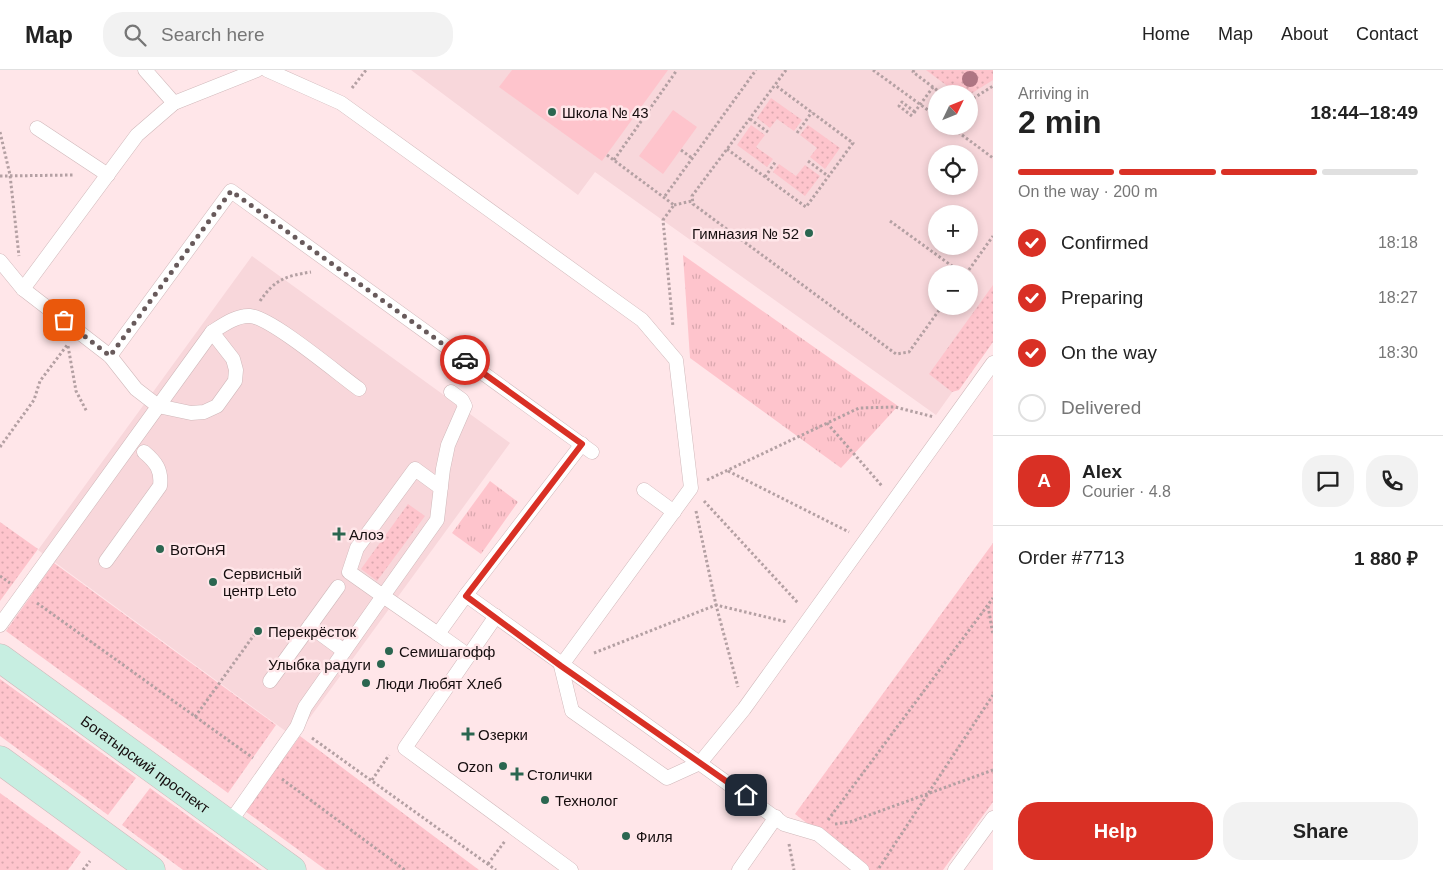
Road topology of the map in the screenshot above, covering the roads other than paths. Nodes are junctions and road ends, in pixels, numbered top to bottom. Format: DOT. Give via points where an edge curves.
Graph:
graph roads {
  1 [pos="145,70"];
  2 [pos="256,70"];
  3 [pos="267,70"];
  4 [pos="174,103"];
  5 [pos="38,128"];
  6 [pos="108,175"];
  7 [pos="2,267"];
  8 [pos="23,289"];
  9 [pos="212,332"];
  10 [pos="110,356"];
  11 [pos="993,363"];
  12 [pos="359,389"];
  13 [pos="451,392"];
  14 [pos="158,406"];
  15 [pos="144,452"];
  16 [pos="441,488"];
  17 [pos="644,490"];
  18 [pos="674,512"];
  19 [pos="106,561"];
  20 [pos="338,587"];
  21 [pos="383,596"];
  22 [pos="466,596"];
  23 [pos="496,616"];
  24 [pos="0,625"];
  25 [pos="310,626"];
  26 [pos="438,634"];
  27 [pos="344,651"];
  28 [pos="469,656"];
  29 [pos="0,658"];
  30 [pos="561,666"];
  31 [pos="270,681"];
  32 [pos="0,760"];
  33 [pos="700,763"];
  34 [pos="993,818"];
  35 [pos="780,820"];
  36 [pos="228,825"];
  37 [pos="565,869"];
  38 [pos="150,870"];
  39 [pos="292,870"];
  40 [pos="739,870"];
  41 [pos="862,870"];
  42 [pos="955,870"];
  1 -- 4 [label="lane"];
  2 -- 4 [label="lane"];
  3 -- 18 [label="lane" via="341,103 642,320 676,360 691,488"];
  4 -- 6 [label="lane" via="137,135"];
  5 -- 6 [label="lane"];
  6 -- 8 [label="lane"];
  7 -- 8 [label="lane"];
  8 -- 10 [label="lane"];
  9 -- 12 [label="lane" via="229,321 250,316 270,323"];
  9 -- 14 [label="lane"];
  9 -- 14 [label="lane" via="233,359 236,370 235,381 217,406 191,413"];
  10 -- 14 [label="lane" via="136,388"];
  10 -- 22 [label="lane" via="231,191 587,448"];
  11 -- 33 [label="lane" via="744,710"];
  13 -- 16 [label="lane" via="465,406 448,445"];
  14 -- 24 [label="lane"];
  15 -- 19 [label="lane" via="155,461 161,473 160,486"];
  16 -- 21 [label="lane" via="437,520"];
  16 -- 21 [label="lane" via="415,470 357,548 349,572"];
  17 -- 18 [label="lane"];
  18 -- 30 [label="lane"];
  20 -- 25 [label="lane"];
  21 -- 26 [label="lane"];
  21 -- 27 [label="lane"];
  22 -- 23 [label="lane"];
  22 -- 26 [label="lane"];
  23 -- 28 [label="lane"];
  23 -- 30 [label="lane"];
  25 -- 27 [label="lane"];
  25 -- 31 [label="lane"];
  26 -- 28 [label="lane"];
  27 -- 36 [label="lane" via="305,707 297,727"];
  28 -- 37 [label="lane" via="405,748"];
  29 -- 36 [label="main road, Богатырский проспект"];
  30 -- 33 [label="lane"];
  30 -- 33 [label="lane" via="572,711 667,778"];
  32 -- 38 [label="main road"];
  33 -- 35 [label="lane"];
  34 -- 42 [label="lane"];
  35 -- 40 [label="lane"];
  35 -- 41 [label="lane" via="818,834"];
  36 -- 39 [label="main road, Богатырский проспект"];
}
